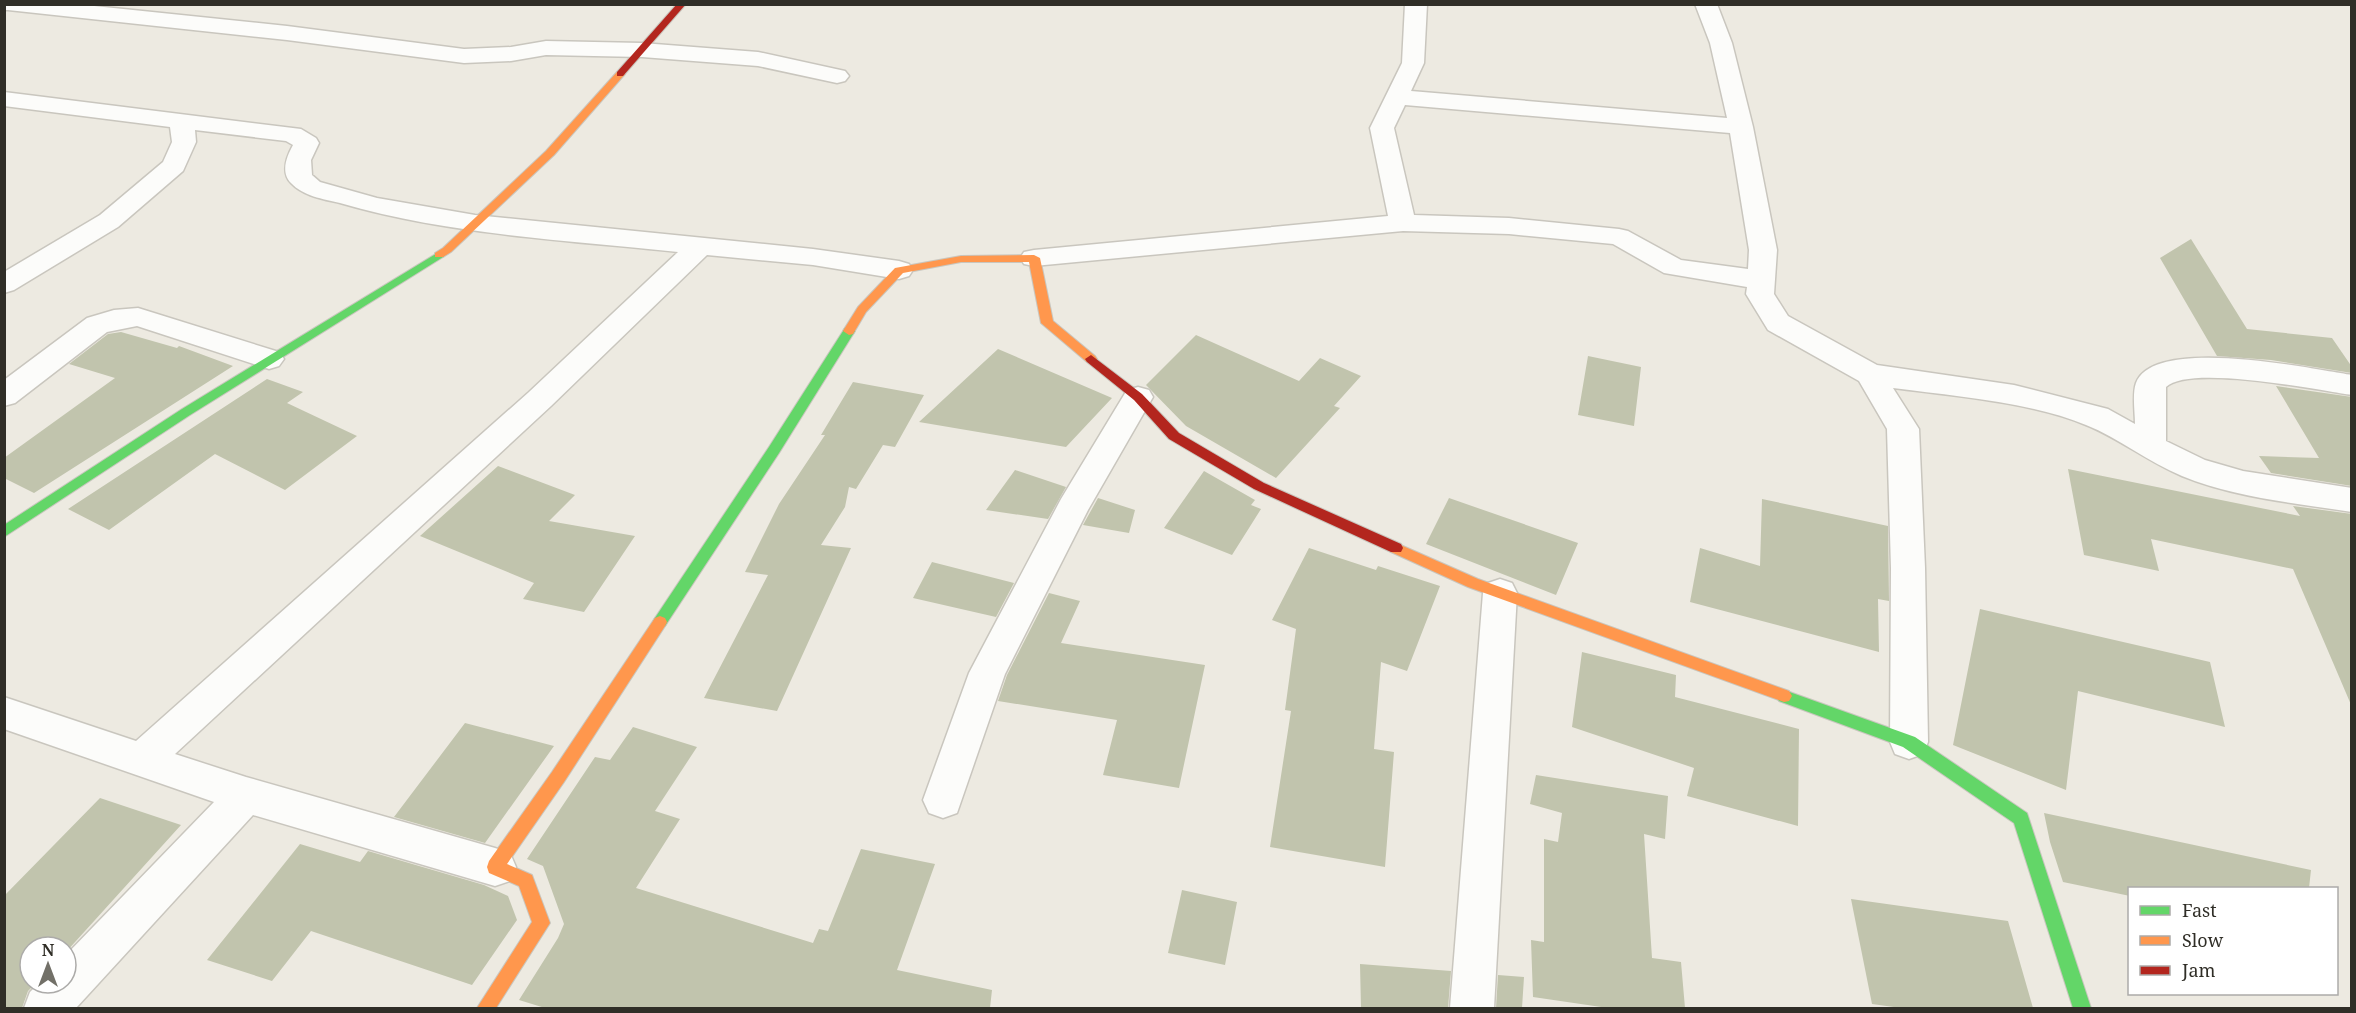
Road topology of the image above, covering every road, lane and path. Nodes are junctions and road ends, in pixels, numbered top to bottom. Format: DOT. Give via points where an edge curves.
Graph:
graph roads {
  1 [pos="8,4"];
  2 [pos="682,4"];
  3 [pos="1416,4"];
  4 [pos="1706,4"];
  5 [pos="642,50"];
  6 [pos="837,76"];
  7 [pos="1395,97"];
  8 [pos="4,99"];
  9 [pos="182,121"];
  10 [pos="1741,127"];
  11 [pos="475,223"];
  12 [pos="1403,223"];
  13 [pos="701,245"];
  14 [pos="1034,258"];
  15 [pos="899,270"];
  16 [pos="1761,280"];
  17 [pos="4,284"];
  18 [pos="269,359"];
  19 [pos="1870,374"];
  20 [pos="2352,385"];
  21 [pos="4,396"];
  22 [pos="1138,397"];
  23 [pos="2150,447"];
  24 [pos="2352,500"];
  25 [pos="4,532"];
  26 [pos="1500,592"];
  27 [pos="4,713"];
  28 [pos="1908,742"];
  29 [pos="142,760"];
  30 [pos="246,795"];
  31 [pos="943,800"];
  32 [pos="495,867"];
  33 [pos="46,1008"];
  34 [pos="486,1008"];
  35 [pos="1472,1008"];
  36 [pos="2082,1008"];
  1 -- 5 [label="street" via="298,34 464,56 546,48"];
  2 -- 5 [label="street"];
  3 -- 7 [label="street" via="1413,63"];
  4 -- 10 [label="street" via="1721,43"];
  5 -- 6 [label="street" via="758,59"];
  5 -- 11 [label="street" via="550,153"];
  7 -- 10 [label="street"];
  7 -- 12 [label="street" via="1382,128"];
  8 -- 9 [label="street"];
  9 -- 11 [label="street" via="292,134 307,143 298,160 299,177 311,187 374,205"];
  9 -- 17 [label="street" via="184,141 174,166 109,220"];
  10 -- 16 [label="street" via="1763,250"];
  11 -- 13 [label="street"];
  11 -- 18 [label="street" via="447,250"];
  12 -- 14 [label="street"];
  12 -- 16 [label="street" via="1509,226 1619,237 1674,267"];
  13 -- 15 [label="street"];
  13 -- 29 [label="street" via="540,399"];
  14 -- 15 [label="street" via="961,259"];
  14 -- 22 [label="street" via="1047,323"];
  15 -- 32 [label="street" via="862,310 768,460"];
  16 -- 19 [label="street" via="1760,294 1778,323"];
  18 -- 21 [label="street" via="138,317 114,319 97,325"];
  18 -- 25 [label="street"];
  19 -- 23 [label="street" via="2014,395 2058,406 2097,417"];
  19 -- 28 [label="street" via="1903,429"];
  20 -- 23 [label="street" via="2221,369 2189,367 2164,372 2151,384"];
  22 -- 26 [label="street" via="1174,436 1259,486"];
  22 -- 31 [label="street" via="1073,508 987,673"];
  23 -- 24 [label="street" via="2194,468 2243,483"];
  26 -- 28 [label="street"];
  26 -- 35 [label="street"];
  27 -- 29 [label="street"];
  28 -- 36 [label="street" via="2021,818"];
  29 -- 30 [label="street"];
  30 -- 32 [label="street"];
  30 -- 33 [label="street"];
  32 -- 34 [label="street" via="526,881 541,923"];
}
